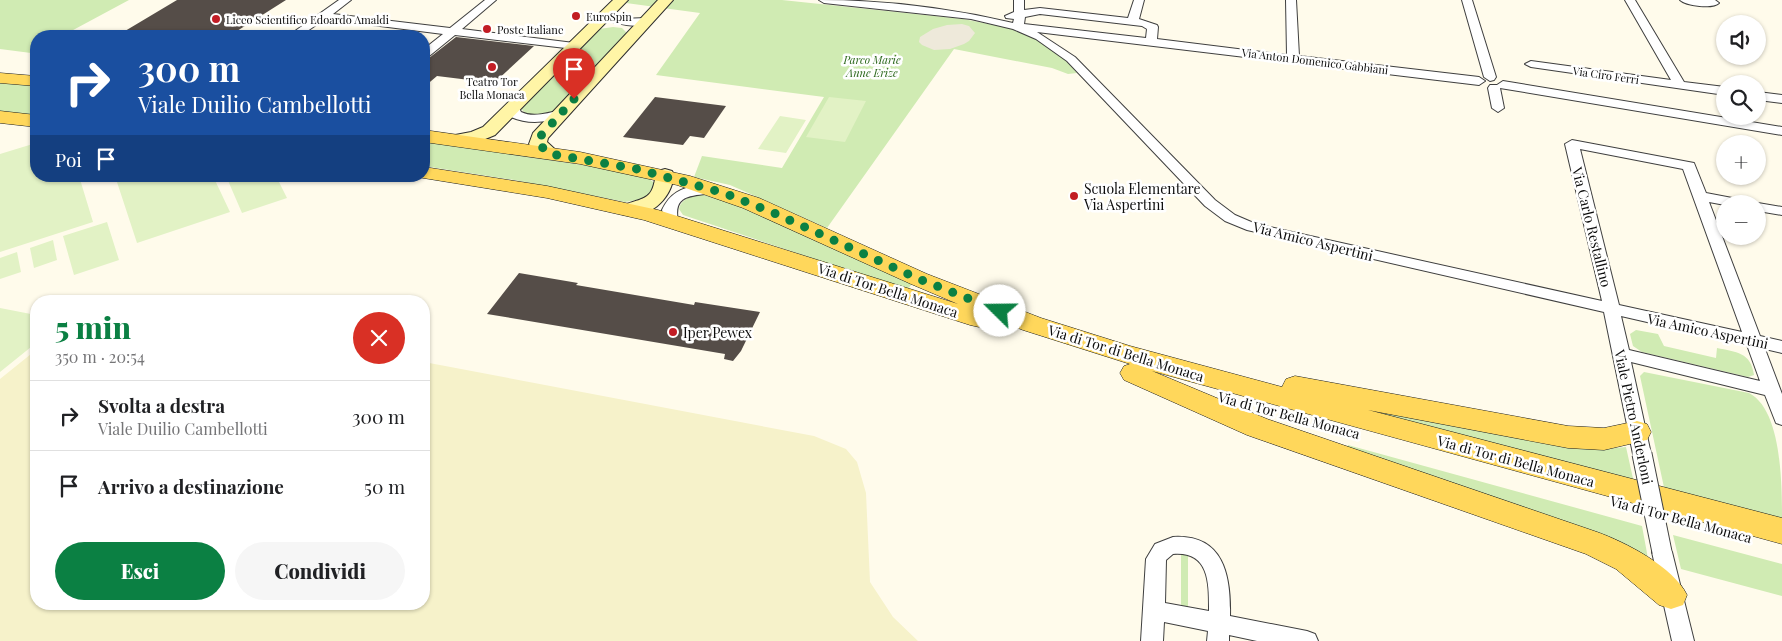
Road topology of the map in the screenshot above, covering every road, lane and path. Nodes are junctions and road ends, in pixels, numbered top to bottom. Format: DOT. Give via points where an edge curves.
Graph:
graph roads {
  1 [pos="346,0"];
  2 [pos="490,0"];
  3 [pos="824,0"];
  4 [pos="1019,0"];
  5 [pos="1138,0"];
  6 [pos="1291,0"];
  7 [pos="1467,0"];
  8 [pos="1630,0"];
  9 [pos="1685,0"];
  10 [pos="620,1"];
  11 [pos="1714,3"];
  12 [pos="663,4"];
  13 [pos="323,16"];
  14 [pos="605,16"];
  15 [pos="1109,19"];
  16 [pos="646,21"];
  17 [pos="1018,21"];
  18 [pos="1134,22"];
  19 [pos="302,30"];
  20 [pos="452,31"];
  21 [pos="1085,34"];
  22 [pos="1105,37"];
  23 [pos="1151,42"];
  24 [pos="574,46"];
  25 [pos="430,50"];
  26 [pos="1061,50"];
  27 [pos="1292,59"];
  28 [pos="1531,64"];
  29 [pos="0,78"];
  30 [pos="30,80"];
  31 [pos="1492,83"];
  32 [pos="1680,86"];
  33 [pos="1716,90"];
  34 [pos="1766,97"];
  35 [pos="1782,99"];
  36 [pos="513,107"];
  37 [pos="1498,108"];
  38 [pos="560,114"];
  39 [pos="0,117"];
  40 [pos="30,120"];
  41 [pos="1782,131"];
  42 [pos="430,137"];
  43 [pos="456,140"];
  44 [pos="551,154"];
  45 [pos="430,173"];
  46 [pos="665,176"];
  47 [pos="712,189"];
  48 [pos="1700,196"];
  49 [pos="1716,199"];
  50 [pos="1766,208"];
  51 [pos="629,210"];
  52 [pos="1782,211"];
  53 [pos="671,221"];
  54 [pos="1612,310"];
  55 [pos="1755,341"];
  56 [pos="1782,347"];
  57 [pos="1621,354"];
  58 [pos="1129,364"];
  59 [pos="1772,390"];
  60 [pos="1782,418"];
  61 [pos="1639,443"];
  62 [pos="1782,531"];
  63 [pos="1782,546"];
  64 [pos="1671,595"];
  65 [pos="1153,610"];
  66 [pos="1218,632"];
  67 [pos="1152,641"];
  68 [pos="1307,641"];
  69 [pos="1683,641"];
  1 -- 13 [label="street"];
  2 -- 20 [label="street"];
  3 -- 17 [label="street, Via Amico Aspertini"];
  4 -- 17 [label="street"];
  5 -- 18 [label="street"];
  6 -- 27 [label="street"];
  7 -- 31 [label="street"];
  8 -- 32 [label="street"];
  9 -- 11 [label="street"];
  10 -- 14 [label="main road"];
  12 -- 16 [label="main road"];
  13 -- 19 [label="street"];
  13 -- 20 [label="street"];
  14 -- 16 [label="street" via="620,22"];
  14 -- 24 [label="main road"];
  15 -- 17 [label="street" via="1045,11"];
  15 -- 18 [label="street"];
  15 -- 22 [label="street"];
  16 -- 38 [label="main road"];
  17 -- 21 [label="street, Via Anton Domenico Gabbiani"];
  17 -- 26 [label="street, Via Amico Aspertini"];
  18 -- 23 [label="street" via="1153,26"];
  20 -- 24 [label="street"];
  20 -- 25 [label="street"];
  21 -- 22 [label="street, Via Anton Domenico Gabbiani"];
  21 -- 26 [label="street" via="1066,39"];
  22 -- 23 [label="street, Via Anton Domenico Gabbiani"];
  23 -- 27 [label="street, Via Anton Domenico Gabbiani"];
  24 -- 36 [label="main road"];
  26 -- 54 [label="street, Via Amico Aspertini" via="1205,199 1238,222 1270,233"];
  27 -- 31 [label="street, Via Anton Domenico Gabbiani"];
  28 -- 32 [label="street, Via Ciro Ferri"];
  29 -- 30 [label="main road"];
  31 -- 37 [label="street"];
  31 -- 41 [label="street, Via Anton Domenico Gabbiani"];
  32 -- 33 [label="street, Via Ciro Ferri"];
  34 -- 35 [label="street"];
  36 -- 38 [label="street" via="515,114 526,118"];
  36 -- 43 [label="main road" via="485,133"];
  38 -- 44 [label="main road" via="537,141"];
  39 -- 40 [label="main road"];
  42 -- 43 [label="main road, Via di Tor di Bella Monaca"];
  43 -- 44 [label="main road, Via di Tor di Bella Monaca"];
  44 -- 46 [label="main road, Via di Tor di Bella Monaca"];
  45 -- 51 [label="main road, Via di Tor Bella Monaca" via="547,192"];
  46 -- 47 [label="main road, Via di Tor di Bella Monaca"];
  46 -- 51 [label="main road" via="664,188 658,198"];
  47 -- 53 [label="street" via="690,191 677,197 669,210"];
  47 -- 58 [label="main road, Via di Tor di Bella Monaca" via="774,213 919,279"];
  48 -- 49 [label="street"];
  48 -- 54 [label="street, Via Carlo Restallino" via="1689,166 1572,144"];
  48 -- 55 [label="street"];
  50 -- 52 [label="street"];
  51 -- 53 [label="main road, Via di Tor Bella Monaca"];
  53 -- 58 [label="main road, Via di Tor Bella Monaca"];
  54 -- 55 [label="street, Via Amico Aspertini"];
  54 -- 57 [label="street, Viale Pietro Anderloni"];
  55 -- 56 [label="street, Via Amico Aspertini"];
  55 -- 59 [label="street"];
  57 -- 59 [label="street"];
  57 -- 61 [label="street, Viale Pietro Anderloni"];
  58 -- 61 [label="main road" via="1568,437"];
  58 -- 62 [label="main road, Via di Tor di Bella Monaca" via="1457,445"];
  58 -- 63 [label="main road, Via di Tor Bella Monaca"];
  58 -- 64 [label="main road" via="1257,427 1597,545 1627,559"];
  59 -- 60 [label="street"];
  61 -- 64 [label="street, Viale Pietro Anderloni, bridge"];
  64 -- 69 [label="street, Viale Pietro Anderloni"];
  65 -- 66 [label="street"];
  65 -- 66 [label="street" via="1158,554 1169,546 1187,546 1203,553 1216,568"];
  65 -- 67 [label="street"];
  66 -- 68 [label="street"];
}
